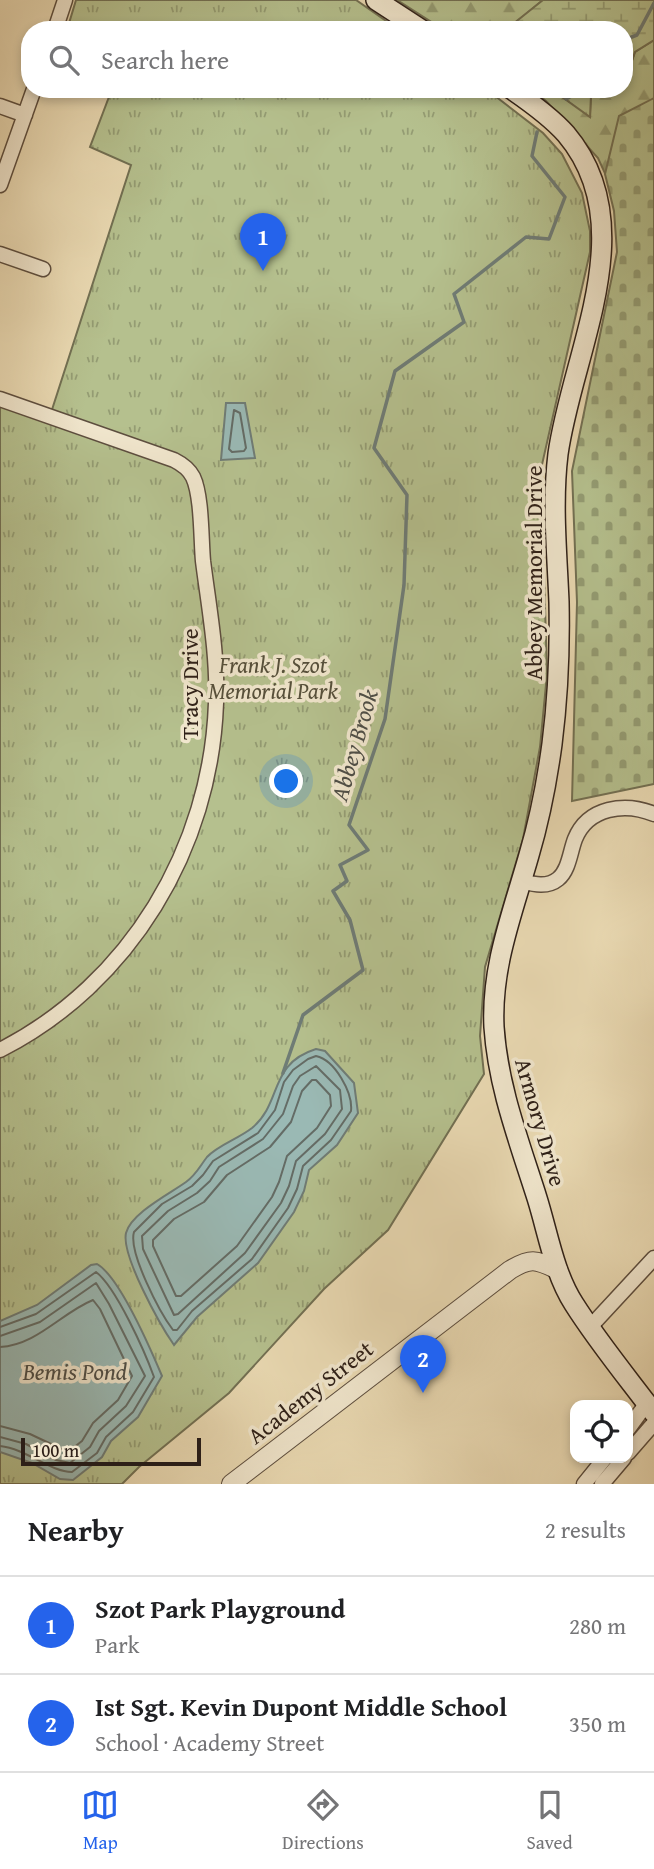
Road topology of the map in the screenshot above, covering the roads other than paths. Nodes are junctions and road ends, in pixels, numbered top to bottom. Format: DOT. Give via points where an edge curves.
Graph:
graph roads {
  1 [pos="65,0"];
  2 [pos="376,0"];
  3 [pos="58,21"];
  4 [pos="408,21"];
  5 [pos="31,98"];
  6 [pos="523,98"];
  7 [pos="0,106"];
  8 [pos="25,115"];
  9 [pos="0,185"];
  10 [pos="0,254"];
  11 [pos="43,269"];
  12 [pos="0,399"];
  13 [pos="654,814"];
  14 [pos="521,881"];
  15 [pos="0,1050"];
  16 [pos="654,1258"];
  17 [pos="558,1270"];
  18 [pos="590,1326"];
  19 [pos="650,1408"];
  20 [pos="654,1423"];
  21 [pos="633,1424"];
  22 [pos="633,1447"];
  23 [pos="601,1463"];
  24 [pos="620,1463"];
  25 [pos="231,1484"];
  26 [pos="584,1484"];
  27 [pos="602,1484"];
  1 -- 3 [label="street"];
  2 -- 4 [label="main road"];
  5 -- 8 [label="street"];
  6 -- 14 [label="main road, Abbey Memorial Drive" via="578,151 597,193 603,237 596,292 558,455 556,706 543,800"];
  7 -- 8 [label="street"];
  8 -- 9 [label="street"];
  10 -- 11 [label="street"];
  12 -- 15 [label="street, Tracy Drive" via="186,467 197,495 216,702 205,786 190,836 150,915 119,957 82,995"];
  13 -- 14 [label="street" via="626,807 597,814 577,835 558,879 545,885"];
  14 -- 17 [label="main road, Armory Drive" via="496,973 496,1045 503,1091"];
  16 -- 18 [label="street"];
  17 -- 18 [label="main road, Armory Drive"];
  17 -- 25 [label="street, Academy Street" via="538,1261 526,1261 510,1270"];
  18 -- 19 [label="main road, Armory Drive"];
  19 -- 21 [label="street"];
  20 -- 22 [label="street"];
  23 -- 26 [label="street"];
  24 -- 27 [label="street"];
}
